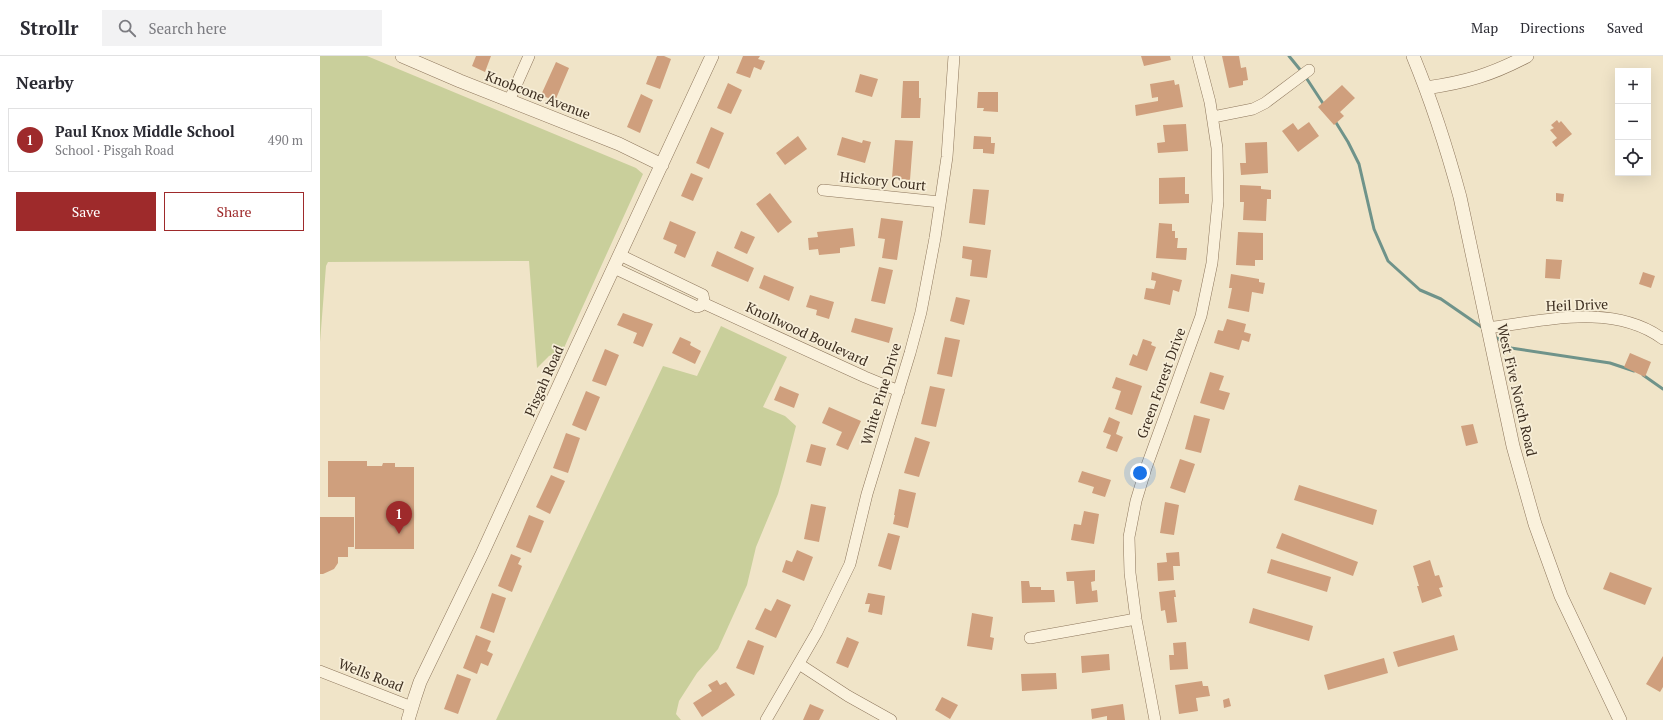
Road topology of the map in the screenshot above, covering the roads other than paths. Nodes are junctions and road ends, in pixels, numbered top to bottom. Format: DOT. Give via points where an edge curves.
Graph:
graph roads {
  1 [pos="402,56"];
  2 [pos="529,56"];
  3 [pos="712,56"];
  4 [pos="954,56"];
  5 [pos="1198,56"];
  6 [pos="1413,56"];
  7 [pos="1527,56"];
  8 [pos="1309,70"];
  9 [pos="1426,88"];
  10 [pos="509,101"];
  11 [pos="1213,117"];
  12 [pos="662,165"];
  13 [pos="823,190"];
  14 [pos="940,202"];
  15 [pos="620,255"];
  16 [pos="614,268"];
  17 [pos="703,303"];
  18 [pos="1487,328"];
  19 [pos="1663,339"];
  20 [pos="899,392"];
  21 [pos="1136,619"];
  22 [pos="1030,638"];
  23 [pos="799,664"];
  24 [pos="320,671"];
  25 [pos="412,707"];
  26 [pos="408,720"];
  27 [pos="766,720"];
  28 [pos="890,720"];
  29 [pos="1155,720"];
  30 [pos="1620,720"];
  1 -- 10 [label="street, Knobcone Avenue"];
  2 -- 10 [label="street"];
  3 -- 12 [label="street, Pisgah Road"];
  4 -- 14 [label="street, White Pine Drive" via="950,126"];
  5 -- 11 [label="street, Green Forest Drive"];
  6 -- 9 [label="street, West Five Notch Road"];
  7 -- 9 [label="street" via="1473,80"];
  8 -- 11 [label="street" via="1265,104"];
  9 -- 18 [label="street, West Five Notch Road" via="1460,197"];
  10 -- 12 [label="street, Knobcone Avenue" via="613,141"];
  11 -- 21 [label="street, Green Forest Drive" via="1217,148 1218,201 1212,263 1201,316 1146,468 1133,514 1129,555"];
  12 -- 15 [label="street, Pisgah Road"];
  13 -- 14 [label="street, Hickory Court"];
  14 -- 20 [label="street, White Pine Drive" via="921,312"];
  15 -- 16 [label="street, Pisgah Road"];
  15 -- 17 [label="street, Knollwood Boulevard" via="703,295"];
  16 -- 17 [label="street, Knollwood Boulevard" via="697,307"];
  16 -- 25 [label="street, Pisgah Road" via="420,682"];
  17 -- 20 [label="street, Knollwood Boulevard"];
  18 -- 19 [label="street, Heil Drive" via="1564,318 1599,317 1637,325"];
  18 -- 30 [label="street, West Five Notch Road" via="1513,446 1545,555 1570,617"];
  20 -- 23 [label="street, White Pine Drive" via="869,487 850,564"];
  21 -- 22 [label="street"];
  21 -- 29 [label="street, Green Forest Drive"];
  23 -- 27 [label="street, White Pine Drive"];
  23 -- 28 [label="street"];
  24 -- 25 [label="street, Wells Road"];
  25 -- 26 [label="street, Pisgah Road"];
}
